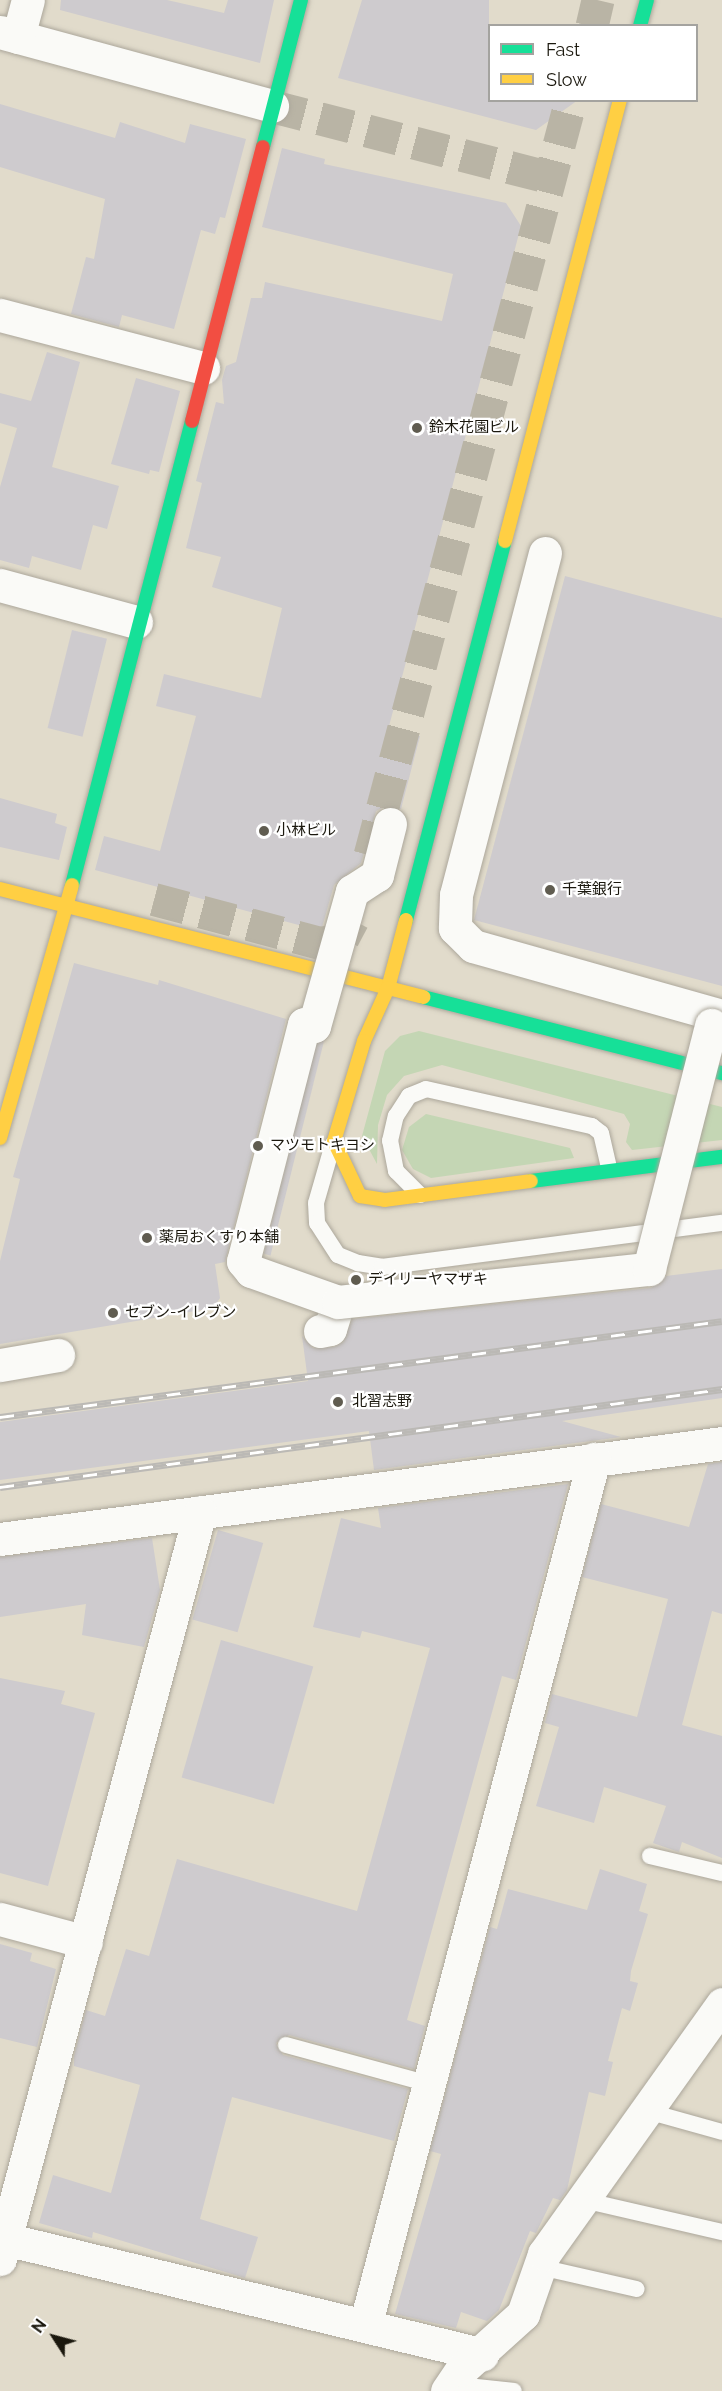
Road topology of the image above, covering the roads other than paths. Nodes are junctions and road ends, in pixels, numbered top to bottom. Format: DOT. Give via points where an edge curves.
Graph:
graph roads {
  1 [pos="28,0"];
  2 [pos="301,0"];
  3 [pos="647,0"];
  4 [pos="641,24"];
  5 [pos="9,34"];
  6 [pos="619,102"];
  7 [pos="272,106"];
  8 [pos="0,315"];
  9 [pos="203,368"];
  10 [pos="545,553"];
  11 [pos="0,585"];
  12 [pos="136,622"];
  13 [pos="390,824"];
  14 [pos="0,889"];
  15 [pos="66,907"];
  16 [pos="329,972"];
  17 [pos="387,988"];
  18 [pos="716,1021"];
  19 [pos="722,1073"];
  20 [pos="0,1138"];
  21 [pos="334,1141"];
  22 [pos="722,1156"];
  23 [pos="609,1169"];
  24 [pos="420,1196"];
  25 [pos="722,1223"];
  26 [pos="338,1302"];
  27 [pos="320,1331"];
  28 [pos="58,1355"];
  29 [pos="0,1365"];
  30 [pos="722,1443"];
  31 [pos="594,1459"];
  32 [pos="200,1512"];
  33 [pos="0,1539"];
  34 [pos="650,1856"];
  35 [pos="722,1873"];
  36 [pos="0,1919"];
  37 [pos="86,1942"];
  38 [pos="717,2020"];
  39 [pos="286,2045"];
  40 [pos="430,2084"];
  41 [pos="647,2110"];
  42 [pos="722,2132"];
  43 [pos="13,2159"];
  44 [pos="583,2200"];
  45 [pos="722,2232"];
  46 [pos="3,2249"];
  47 [pos="540,2267"];
  48 [pos="637,2289"];
  49 [pos="365,2326"];
  50 [pos="482,2354"];
  51 [pos="448,2387"];
  52 [pos="514,2391"];
  1 -- 5 [label="street"];
  2 -- 7 [label="street"];
  3 -- 4 [label="street"];
  5 -- 7 [label="street"];
  6 -- 17 [label="street"];
  7 -- 9 [label="street"];
  8 -- 9 [label="street"];
  9 -- 12 [label="street"];
  10 -- 18 [label="street" via="456,895 455,928 473,946"];
  11 -- 12 [label="street"];
  12 -- 15 [label="street"];
  13 -- 16 [label="street, bridge" via="377,875 352,891"];
  14 -- 15 [label="street"];
  15 -- 16 [label="street"];
  15 -- 20 [label="street"];
  16 -- 17 [label="street"];
  16 -- 26 [label="street, bridge" via="314,1026 304,1024 243,1261 251,1271"];
  17 -- 19 [label="street"];
  17 -- 21 [label="street" via="364,1041"];
  18 -- 26 [label="street, bridge" via="650,1269 507,1289"];
  21 -- 24 [label="street" via="360,1196 385,1200"];
  21 -- 25 [label="lane" via="316,1203 317,1223 338,1255 358,1263 382,1267"];
  22 -- 23 [label="street"];
  23 -- 24 [label="street"];
  23 -- 24 [label="lane" via="601,1133 592,1126 426,1089 409,1096 396,1116 390,1140 396,1171"];
  26 -- 27 [label="street" via="330,1329"];
  28 -- 29 [label="street"];
  30 -- 31 [label="street"];
  31 -- 32 [label="street"];
  31 -- 40 [label="street"];
  32 -- 33 [label="street"];
  32 -- 37 [label="street"];
  34 -- 35 [label="lane"];
  36 -- 37 [label="street"];
  37 -- 43 [label="street"];
  38 -- 41 [label="street"];
  39 -- 40 [label="lane"];
  40 -- 49 [label="street"];
  41 -- 42 [label="lane"];
  41 -- 44 [label="street"];
  43 -- 46 [label="street"];
  44 -- 45 [label="lane"];
  44 -- 47 [label="street"];
  46 -- 49 [label="street"];
  47 -- 48 [label="lane"];
  47 -- 50 [label="street" via="523,2314"];
  49 -- 50 [label="street"];
  50 -- 51 [label="street"];
  51 -- 52 [label="lane"];
}
